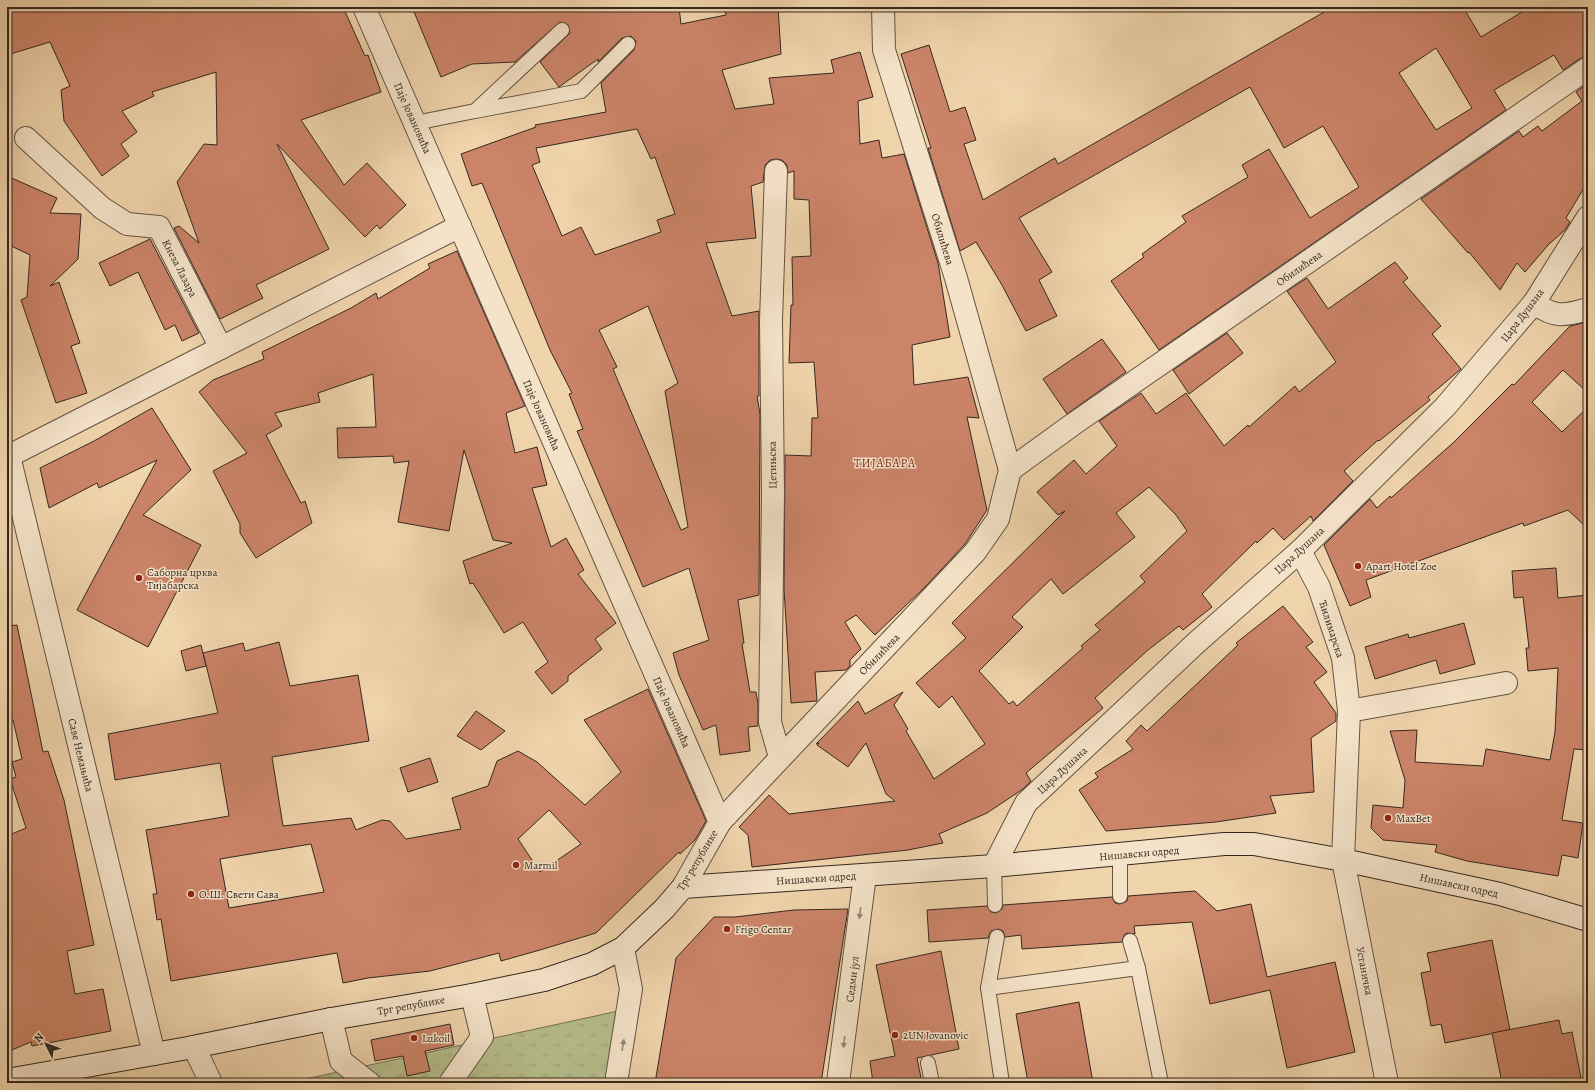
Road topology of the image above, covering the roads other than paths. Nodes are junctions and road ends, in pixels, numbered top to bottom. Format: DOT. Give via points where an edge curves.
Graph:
graph roads {
  1 [pos="364,7"];
  2 [pos="883,7"];
  3 [pos="562,30"];
  4 [pos="628,44"];
  5 [pos="1588,68"];
  6 [pos="475,111"];
  7 [pos="415,123"];
  8 [pos="26,138"];
  9 [pos="776,171"];
  10 [pos="1588,217"];
  11 [pos="460,226"];
  12 [pos="1534,303"];
  13 [pos="1588,309"];
  14 [pos="221,348"];
  15 [pos="8,457"];
  16 [pos="1010,470"];
  17 [pos="1300,551"];
  18 [pos="1506,683"];
  19 [pos="1349,712"];
  20 [pos="780,758"];
  21 [pos="720,822"];
  22 [pos="1120,854"];
  23 [pos="1344,860"];
  24 [pos="994,866"];
  25 [pos="865,874"];
  26 [pos="683,887"];
  27 [pos="1120,896"];
  28 [pos="995,905"];
  29 [pos="1588,920"];
  30 [pos="996,937"];
  31 [pos="1130,941"];
  32 [pos="623,948"];
  33 [pos="1138,968"];
  34 [pos="988,988"];
  35 [pos="472,995"];
  36 [pos="331,1019"];
  37 [pos="194,1047"];
  38 [pos="154,1054"];
  39 [pos="928,1063"];
  40 [pos="7,1080"];
  41 [pos="211,1083"];
  42 [pos="370,1083"];
  43 [pos="450,1083"];
  44 [pos="616,1083"];
  45 [pos="838,1083"];
  46 [pos="932,1083"];
  47 [pos="1002,1083"];
  48 [pos="1161,1083"];
  49 [pos="1386,1083"];
  1 -- 7 [label="street, Паје Јовановића"];
  2 -- 16 [label="street, Обилићева" via="884,50 956,278"];
  3 -- 6 [label="lane"];
  4 -- 6 [label="lane" via="581,91"];
  5 -- 16 [label="street, Обилићева"];
  6 -- 7 [label="lane"];
  7 -- 11 [label="street, Паје Јовановића"];
  8 -- 14 [label="street, Кнеза Лазара" via="102,208 127,224 159,227"];
  9 -- 20 [label="street, Цетињска" via="771,321 773,494 770,722"];
  10 -- 12 [label="street, Цара Душана"];
  11 -- 14 [label="street"];
  11 -- 21 [label="street, Паје Јовановића"];
  12 -- 13 [label="street" via="1557,315"];
  12 -- 17 [label="street, Цара Душана" via="1445,407"];
  14 -- 15 [label="street"];
  15 -- 38 [label="street, Саве Немањића"];
  16 -- 20 [label="street, Обилићева" via="998,519 975,552"];
  17 -- 19 [label="street, Ћилимарска" via="1319,587 1343,658"];
  17 -- 24 [label="street, Цара Душана" via="1196,643 1026,803"];
  18 -- 19 [label="street"];
  19 -- 23 [label="street, Ћилимарска"];
  20 -- 21 [label="street, Обилићева"];
  21 -- 26 [label="street, Трг републике"];
  22 -- 23 [label="street, Нишавски одред" via="1224,844 1254,844"];
  22 -- 24 [label="street, Нишавски одред"];
  22 -- 27 [label="lane"];
  23 -- 29 [label="street, Нишавски одред" via="1500,894"];
  23 -- 49 [label="street, Устаничка"];
  24 -- 25 [label="street, Нишавски одред"];
  24 -- 28 [label="lane"];
  25 -- 26 [label="street, Нишавски одред"];
  25 -- 45 [label="street, Седми јул, one-way"];
  26 -- 32 [label="street, Трг републике"];
  30 -- 34 [label="lane"];
  31 -- 33 [label="lane"];
  32 -- 35 [label="street, Трг републике" via="592,964 544,980"];
  44 -- 32 [label="street, one-way" via="631,989"];
  33 -- 34 [label="lane"];
  33 -- 48 [label="lane"];
  34 -- 47 [label="lane"];
  35 -- 36 [label="street, Трг републике"];
  35 -- 43 [label="street" via="482,1037"];
  36 -- 37 [label="street, Трг републике"];
  36 -- 42 [label="street" via="341,1061"];
  37 -- 38 [label="street, Трг републике"];
  37 -- 41 [label="street"];
  38 -- 40 [label="street, Трг републике"];
  39 -- 46 [label="lane"];
}
